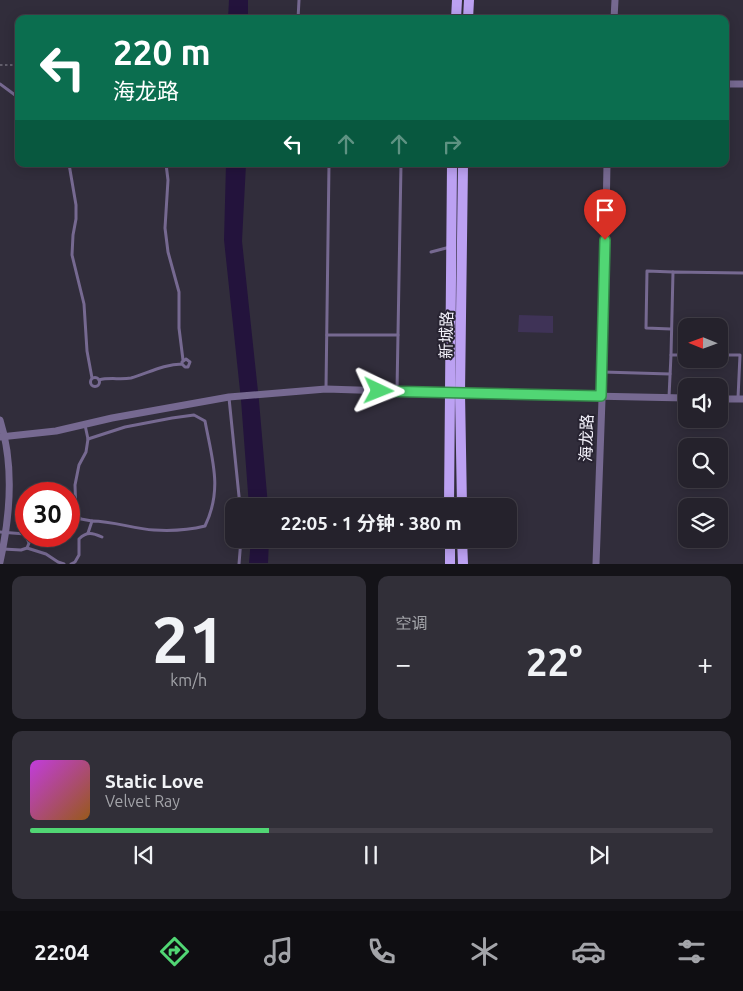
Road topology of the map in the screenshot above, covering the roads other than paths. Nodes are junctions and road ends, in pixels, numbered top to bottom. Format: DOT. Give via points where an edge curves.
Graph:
graph roads {
  1 [pos="299,0"];
  2 [pos="457,0"];
  3 [pos="469,0"];
  4 [pos="616,0"];
  5 [pos="298,15"];
  6 [pos="456,15"];
  7 [pos="468,15"];
  8 [pos="614,15"];
  9 [pos="0,84"];
  10 [pos="729,84"];
  11 [pos="743,84"];
  12 [pos="15,95"];
  13 [pos="70,167"];
  14 [pos="166,167"];
  15 [pos="329,167"];
  16 [pos="400,167"];
  17 [pos="452,167"];
  18 [pos="463,167"];
  19 [pos="607,167"];
  20 [pos="451,247"];
  21 [pos="432,252"];
  22 [pos="673,272"];
  23 [pos="743,274"];
  24 [pos="671,329"];
  25 [pos="327,335"];
  26 [pos="398,335"];
  27 [pos="671,355"];
  28 [pos="678,355"];
  29 [pos="728,355"];
  30 [pos="183,360"];
  31 [pos="182,364"];
  32 [pos="603,372"];
  33 [pos="670,374"];
  34 [pos="92,378"];
  35 [pos="99,380"];
  36 [pos="326,389"];
  37 [pos="397,391"];
  38 [pos="455,393"];
  39 [pos="601,396"];
  40 [pos="229,397"];
  41 [pos="669,398"];
  42 [pos="678,398"];
  43 [pos="728,398"];
  44 [pos="741,399"];
  45 [pos="0,420"];
  46 [pos="84,425"];
  47 [pos="3,437"];
  48 [pos="88,439"];
  49 [pos="239,498"];
  50 [pos="449,498"];
  51 [pos="462,498"];
  52 [pos="92,521"];
  53 [pos="3,532"];
  54 [pos="88,533"];
  55 [pos="102,538"];
  56 [pos="27,548"];
  57 [pos="240,548"];
  58 [pos="450,548"];
  59 [pos="462,548"];
  60 [pos="1,549"];
  61 [pos="0,562"];
  62 [pos="64,564"];
  63 [pos="71,564"];
  64 [pos="239,564"];
  65 [pos="450,564"];
  66 [pos="463,564"];
  67 [pos="596,564"];
  1 -- 5 [label="lane"];
  2 -- 6 [label="main road"];
  3 -- 7 [label="main road"];
  4 -- 8 [label="street"];
  9 -- 12 [label="lane"];
  10 -- 11 [label="street"];
  13 -- 34 [label="lane" via="76,205 72,255 84,304"];
  14 -- 30 [label="lane" via="165,228 179,292"];
  15 -- 25 [label="lane"];
  16 -- 26 [label="lane"];
  17 -- 20 [label="main road, 新城路"];
  18 -- 38 [label="main road, 新城路"];
  19 -- 32 [label="street, 海龙路"];
  20 -- 21 [label="lane"];
  20 -- 38 [label="main road, 新城路"];
  22 -- 23 [label="lane"];
  22 -- 24 [label="lane"];
  22 -- 24 [label="lane" via="647,271 646,328"];
  24 -- 27 [label="lane"];
  25 -- 26 [label="lane"];
  25 -- 36 [label="lane"];
  26 -- 37 [label="lane"];
  27 -- 28 [label="lane"];
  27 -- 33 [label="lane"];
  29 -- 44 [label="lane" via="740,354"];
  30 -- 31 [label="lane"];
  30 -- 31 [label="lane" via="188,360 189,365 185,367"];
  31 -- 35 [label="lane" via="128,378"];
  32 -- 33 [label="lane"];
  32 -- 39 [label="street, 海龙路"];
  33 -- 41 [label="lane"];
  34 -- 35 [label="lane"];
  34 -- 35 [label="lane" via="90,381 94,386"];
  36 -- 37 [label="street"];
  36 -- 40 [label="street"];
  37 -- 38 [label="street"];
  38 -- 39 [label="street"];
  38 -- 50 [label="main road, 新城路"];
  38 -- 51 [label="main road, 新城路"];
  39 -- 41 [label="street"];
  39 -- 67 [label="street, 海龙路"];
  40 -- 46 [label="street"];
  40 -- 49 [label="lane"];
  41 -- 42 [label="street"];
  43 -- 44 [label="street"];
  45 -- 47 [label="street"];
  46 -- 47 [label="street"];
  46 -- 48 [label="lane"];
  47 -- 53 [label="street" via="8,492"];
  48 -- 52 [label="lane" via="79,465 74,503 76,515"];
  48 -- 52 [label="lane" via="125,426 194,415 205,421 216,475 212,510 205,526 154,530"];
  52 -- 54 [label="lane"];
  53 -- 60 [label="street"];
  54 -- 55 [label="lane"];
  54 -- 63 [label="lane" via="79,539 79,555"];
  56 -- 60 [label="lane"];
  56 -- 62 [label="lane"];
  57 -- 64 [label="lane"];
  58 -- 65 [label="main road"];
  59 -- 66 [label="main road"];
  60 -- 61 [label="street"];
}
